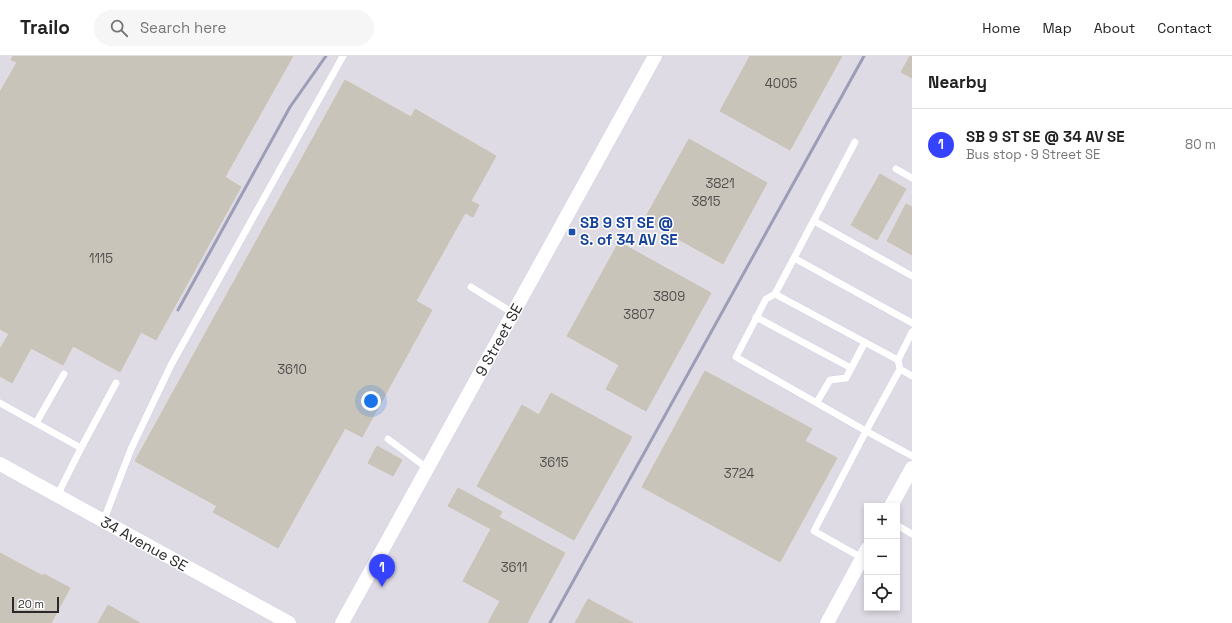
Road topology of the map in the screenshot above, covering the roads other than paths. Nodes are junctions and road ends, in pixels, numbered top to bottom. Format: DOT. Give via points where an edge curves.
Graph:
graph roads {
  1 [pos="343,56"];
  2 [pos="655,56"];
  3 [pos="855,142"];
  4 [pos="896,169"];
  5 [pos="912,178"];
  6 [pos="814,221"];
  7 [pos="794,258"];
  8 [pos="912,276"];
  9 [pos="471,287"];
  10 [pos="775,294"];
  11 [pos="513,313"];
  12 [pos="756,317"];
  13 [pos="912,323"];
  14 [pos="912,332"];
  15 [pos="865,342"];
  16 [pos="898,360"];
  17 [pos="851,368"];
  18 [pos="900,369"];
  19 [pos="64,374"];
  20 [pos="912,376"];
  21 [pos="116,383"];
  22 [pos="817,402"];
  23 [pos="0,403"];
  24 [pos="36,423"];
  25 [pos="866,431"];
  26 [pos="388,439"];
  27 [pos="81,448"];
  28 [pos="912,456"];
  29 [pos="0,464"];
  30 [pos="427,468"];
  31 [pos="912,468"];
  32 [pos="57,496"];
  33 [pos="893,503"];
  34 [pos="103,522"];
  35 [pos="900,527"];
  36 [pos="912,534"];
  37 [pos="864,554"];
  38 [pos="289,623"];
  39 [pos="342,623"];
  40 [pos="827,623"];
  1 -- 34 [label="lane" via="171,365 131,449"];
  2 -- 11 [label="street, 9 Street SE"];
  3 -- 6 [label="lane"];
  4 -- 5 [label="lane"];
  6 -- 7 [label="lane"];
  6 -- 8 [label="lane"];
  7 -- 10 [label="lane"];
  7 -- 13 [label="lane"];
  9 -- 11 [label="lane"];
  10 -- 12 [label="lane" via="766,299"];
  10 -- 15 [label="lane"];
  11 -- 30 [label="street, 9 Street SE"];
  12 -- 17 [label="lane"];
  12 -- 22 [label="lane" via="736,357"];
  14 -- 16 [label="lane"];
  15 -- 16 [label="lane"];
  15 -- 17 [label="lane"];
  16 -- 18 [label="lane"];
  17 -- 22 [label="lane" via="846,378 830,380"];
  18 -- 20 [label="lane"];
  18 -- 25 [label="lane"];
  19 -- 24 [label="lane"];
  21 -- 27 [label="lane"];
  22 -- 25 [label="lane"];
  23 -- 24 [label="lane"];
  24 -- 27 [label="lane"];
  25 -- 28 [label="lane"];
  25 -- 37 [label="lane" via="814,531"];
  26 -- 30 [label="lane"];
  27 -- 32 [label="lane"];
  29 -- 32 [label="street, 34 Avenue SE"];
  30 -- 39 [label="street, 9 Street SE"];
  31 -- 33 [label="street"];
  32 -- 34 [label="street, 34 Avenue SE"];
  34 -- 38 [label="street, 34 Avenue SE"];
  35 -- 36 [label="lane"];
  37 -- 40 [label="street"];
}
